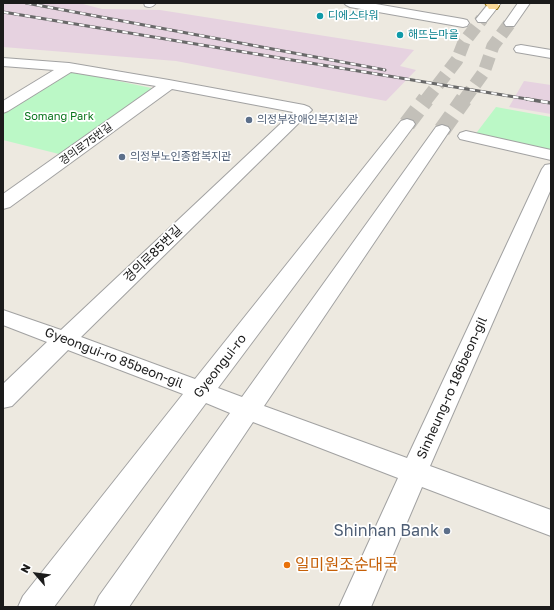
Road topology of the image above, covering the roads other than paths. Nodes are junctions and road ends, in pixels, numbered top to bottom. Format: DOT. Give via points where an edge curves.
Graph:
graph roads {
  1 [pos="350,3"];
  2 [pos="524,3"];
  3 [pos="493,4"];
  4 [pos="482,19"];
  5 [pos="463,23"];
  6 [pos="510,23"];
  7 [pos="521,50"];
  8 [pos="551,54"];
  9 [pos="3,62"];
  10 [pos="69,67"];
  11 [pos="169,84"];
  12 [pos="3,108"];
  13 [pos="407,124"];
  14 [pos="442,130"];
  15 [pos="466,136"];
  16 [pos="551,155"];
  17 [pos="551,169"];
  18 [pos="3,203"];
  19 [pos="3,317"];
  20 [pos="65,339"];
  21 [pos="201,391"];
  22 [pos="3,399"];
  23 [pos="247,410"];
  24 [pos="414,472"];
  25 [pos="551,523"];
  26 [pos="34,607"];
  27 [pos="110,607"];
  28 [pos="355,607"];
  1 -- 5 [label="street"];
  2 -- 6 [label="street"];
  3 -- 4 [label="street"];
  7 -- 8 [label="street"];
  9 -- 10 [label="street"];
  10 -- 11 [label="street"];
  10 -- 12 [label="street"];
  11 -- 18 [label="street, 경의로75번길"];
  11 -- 20 [label="street, 경의로85번길" via="304,110"];
  13 -- 21 [label="street, Gyeongui-ro"];
  14 -- 23 [label="street"];
  15 -- 16 [label="street"];
  17 -- 24 [label="street, Sinheung-ro 186beon-gil"];
  19 -- 20 [label="street, Gyeongui-ro 85beon-gil"];
  20 -- 21 [label="street, Gyeongui-ro 85beon-gil"];
  20 -- 22 [label="street, 경의로85번길"];
  21 -- 23 [label="street, Gyeongui-ro 85beon-gil"];
  21 -- 26 [label="street, Gyeongui-ro"];
  23 -- 24 [label="street, Gyeongui-ro 85beon-gil"];
  23 -- 27 [label="street"];
  24 -- 25 [label="street, Gyeongui-ro 85beon-gil"];
  24 -- 28 [label="street, Sinheung-ro 186beon-gil"];
}
